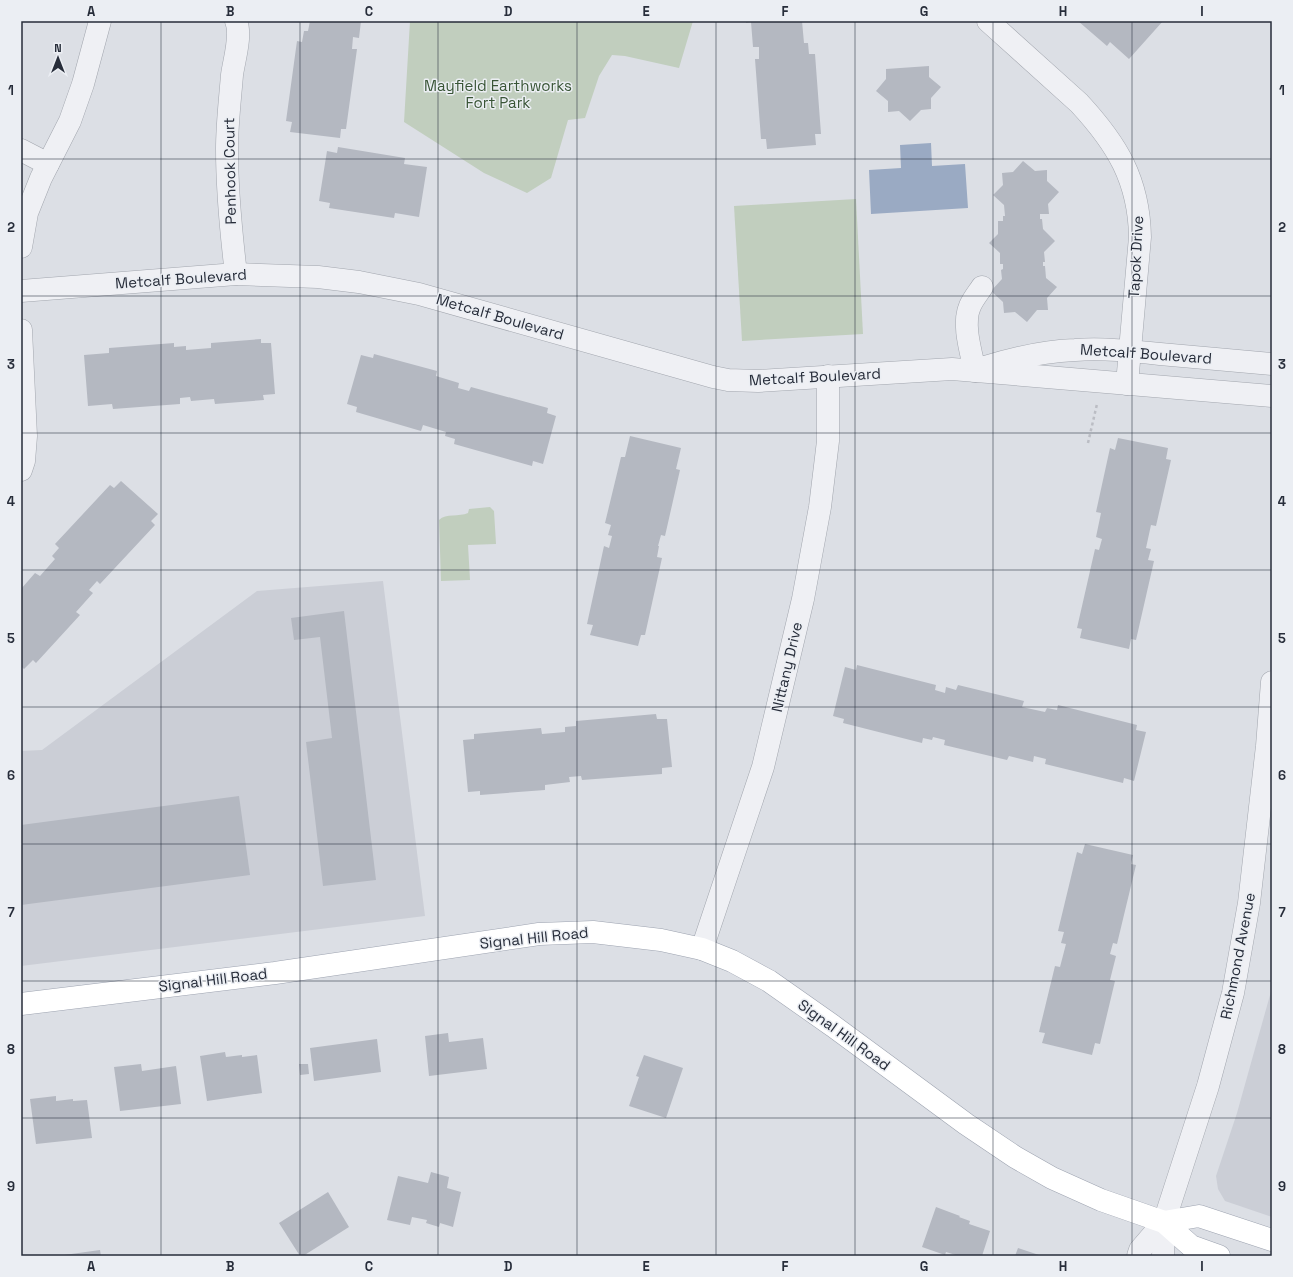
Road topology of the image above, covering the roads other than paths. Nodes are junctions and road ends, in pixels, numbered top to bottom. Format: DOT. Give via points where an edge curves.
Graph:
graph roads {
  1 [pos="100,21"];
  2 [pos="236,21"];
  3 [pos="988,21"];
  4 [pos="21,150"];
  5 [pos="48,164"];
  6 [pos="21,247"];
  7 [pos="236,274"];
  8 [pos="982,287"];
  9 [pos="21,291"];
  10 [pos="21,330"];
  11 [pos="1130,351"];
  12 [pos="1272,364"];
  13 [pos="975,371"];
  14 [pos="828,376"];
  15 [pos="1127,384"];
  16 [pos="1272,396"];
  17 [pos="21,470"];
  18 [pos="1272,682"];
  19 [pos="1272,688"];
  20 [pos="702,950"];
  21 [pos="21,1004"];
  22 [pos="1164,1222"];
  23 [pos="1272,1240"];
  24 [pos="1138,1256"];
  25 [pos="1163,1256"];
  26 [pos="1219,1256"];
  1 -- 5 [label="street" via="84,84 70,121"];
  2 -- 7 [label="street, Penhook Court" via="238,34 228,118 227,150"];
  3 -- 11 [label="street, Tapok Drive" via="1092,117 1116,150 1133,185 1140,219"];
  4 -- 5 [label="street"];
  5 -- 6 [label="street" via="27,213"];
  7 -- 9 [label="street, Metcalf Boulevard"];
  7 -- 14 [label="street, Metcalf Boulevard" via="318,277 419,294 728,380 758,381"];
  8 -- 13 [label="street" via="967,316"];
  10 -- 17 [label="street" via="26,436"];
  11 -- 12 [label="street, Metcalf Boulevard"];
  11 -- 13 [label="street, Metcalf Boulevard" via="1073,350 1037,354"];
  11 -- 15 [label="street, Tapok Drive"];
  13 -- 14 [label="street, Metcalf Boulevard" via="938,370"];
  13 -- 15 [label="street, Metcalf Boulevard"];
  14 -- 20 [label="street, Nittany Drive" via="828,441 820,507 803,599 763,767"];
  15 -- 16 [label="street, Metcalf Boulevard"];
  18 -- 19 [label="street, Richmond Avenue"];
  19 -- 22 [label="street, Richmond Avenue" via="1249,903 1233,993 1208,1086"];
  20 -- 21 [label="main road, Signal Hill Road" via="661,940 616,934 539,934 275,972"];
  20 -- 22 [label="main road, Signal Hill Road" via="732,961 769,981 1015,1157 1052,1178 1094,1197"];
  22 -- 23 [label="main road, Signal Hill Road" via="1199,1216"];
  22 -- 24 [label="street, Richmond Avenue" via="1140,1250"];
  22 -- 25 [label="street, Richmond Avenue"];
  22 -- 26 [label="main road, Signal Hill Road" via="1191,1246"];
}
